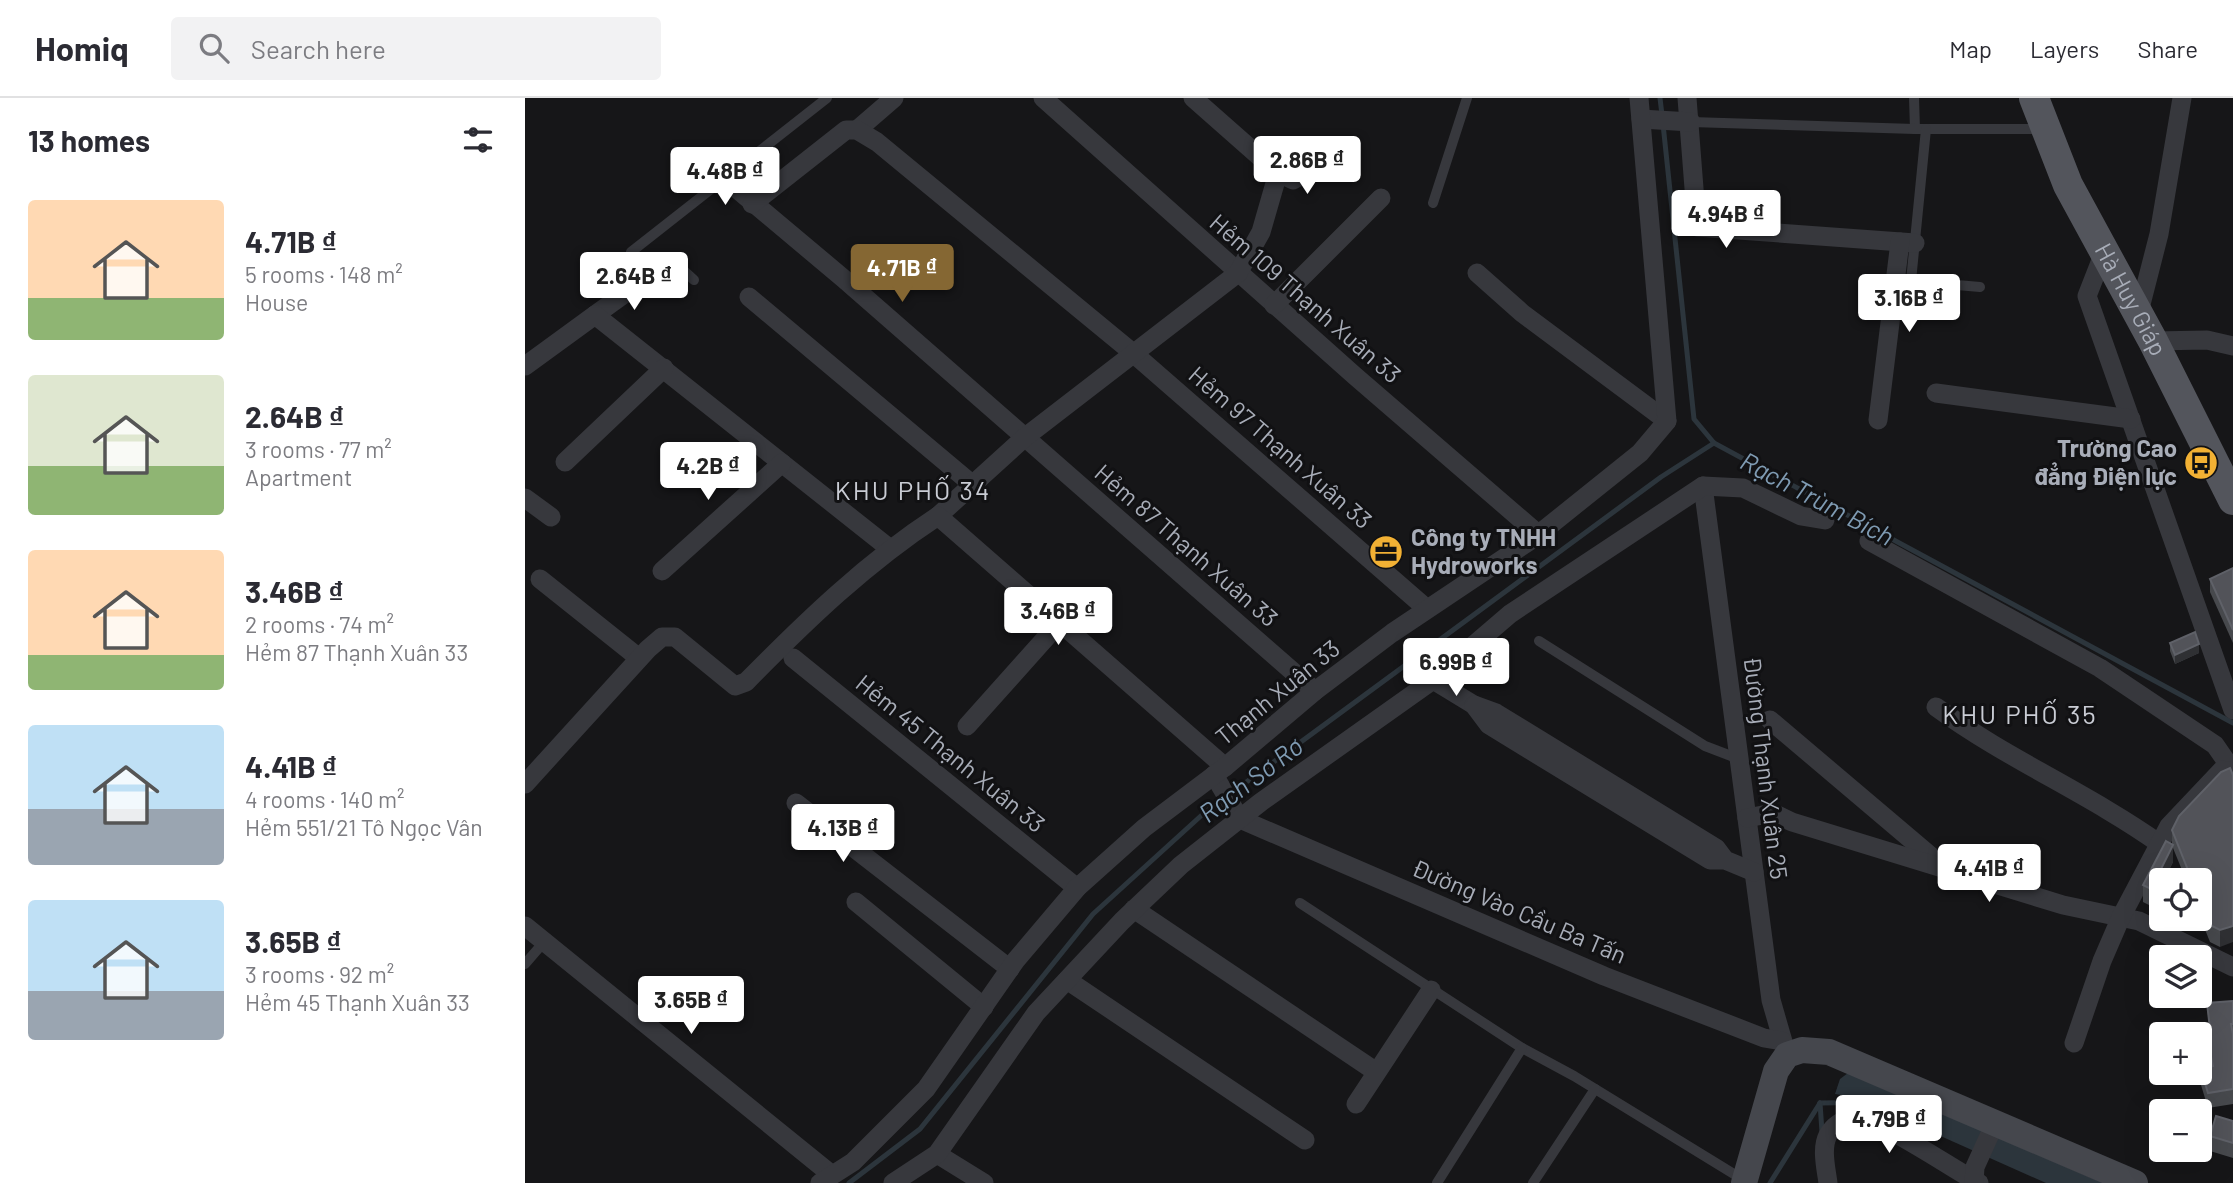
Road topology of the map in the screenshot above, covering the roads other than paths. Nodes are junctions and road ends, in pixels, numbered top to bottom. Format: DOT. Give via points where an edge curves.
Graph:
graph roads {
  1 [pos="827,98"];
  2 [pos="894,98"];
  3 [pos="1043,98"];
  4 [pos="1193,98"];
  5 [pos="1467,98"];
  6 [pos="1639,98"];
  7 [pos="1687,98"];
  8 [pos="1914,98"];
  9 [pos="2034,98"];
  10 [pos="2182,98"];
  11 [pos="1641,119"];
  12 [pos="1691,122"];
  13 [pos="1920,129"];
  14 [pos="2046,129"];
  15 [pos="857,130"];
  16 [pos="1331,158"];
  17 [pos="1278,173"];
  18 [pos="725,179"];
  19 [pos="1381,198"];
  20 [pos="1433,203"];
  21 [pos="752,204"];
  22 [pos="1907,243"];
  23 [pos="2103,255"];
  24 [pos="1238,273"];
  25 [pos="1477,273"];
  26 [pos="649,276"];
  27 [pos="694,281"];
  28 [pos="1980,287"];
  29 [pos="750,297"];
  30 [pos="1275,305"];
  31 [pos="596,315"];
  32 [pos="2146,329"];
  33 [pos="2233,346"];
  34 [pos="1133,353"];
  35 [pos="525,366"];
  36 [pos="664,368"];
  37 [pos="1936,393"];
  38 [pos="2131,419"];
  39 [pos="1878,420"];
  40 [pos="1667,421"];
  41 [pos="1024,438"];
  42 [pos="2223,457"];
  43 [pos="565,462"];
  44 [pos="782,463"];
  45 [pos="973,485"];
  46 [pos="1703,486"];
  47 [pos="525,498"];
  48 [pos="2233,500"];
  49 [pos="938,516"];
  50 [pos="551,517"];
  51 [pos="1825,520"];
  52 [pos="1538,534"];
  53 [pos="1869,541"];
  54 [pos="889,548"];
  55 [pos="662,571"];
  56 [pos="540,579"];
  57 [pos="1427,609"];
  58 [pos="1060,622"];
  59 [pos="1539,641"];
  60 [pos="639,658"];
  61 [pos="793,658"];
  62 [pos="1433,680"];
  63 [pos="1315,691"];
  64 [pos="1936,707"];
  65 [pos="2233,710"];
  66 [pos="1770,720"];
  67 [pos="967,726"];
  68 [pos="1739,759"];
  69 [pos="1220,771"];
  70 [pos="2233,771"];
  71 [pos="525,784"];
  72 [pos="796,803"];
  73 [pos="1747,818"];
  74 [pos="1240,819"];
  75 [pos="2160,844"];
  76 [pos="1946,869"];
  77 [pos="1754,872"];
  78 [pos="1077,888"];
  79 [pos="856,902"];
  80 [pos="1300,903"];
  81 [pos="1134,909"];
  82 [pos="2120,917"];
  83 [pos="525,926"];
  84 [pos="544,942"];
  85 [pos="525,964"];
  86 [pos="2233,967"];
  87 [pos="1010,969"];
  88 [pos="1067,980"];
  89 [pos="1431,990"];
  90 [pos="984,1007"];
  91 [pos="2074,1043"];
  92 [pos="1522,1048"];
  93 [pos="1784,1048"];
  94 [pos="1375,1071"];
  95 [pos="1595,1089"];
  96 [pos="1356,1104"];
  97 [pos="1993,1127"];
  98 [pos="1305,1140"];
  99 [pos="937,1154"];
  100 [pos="1976,1178"];
  101 [pos="826,1179"];
  102 [pos="1744,1182"];
  103 [pos="893,1183"];
  104 [pos="984,1183"];
  105 [pos="1437,1183"];
  106 [pos="1533,1183"];
  107 [pos="1828,1183"];
  108 [pos="2135,1183"];
  1 -- 18 [label="lane"];
  2 -- 15 [label="street"];
  3 -- 24 [label="street, Hẻm 109 Thạnh Xuân 33"];
  4 -- 17 [label="street"];
  5 -- 20 [label="lane"];
  6 -- 11 [label="street"];
  7 -- 12 [label="street"];
  8 -- 13 [label="lane"];
  9 -- 14 [label="main road, Hà Huy Giáp"];
  10 -- 32 [label="street"];
  11 -- 12 [label="street"];
  11 -- 40 [label="street"];
  12 -- 13 [label="lane"];
  12 -- 22 [label="street" via="1697,228"];
  13 -- 14 [label="lane"];
  13 -- 22 [label="lane"];
  14 -- 23 [label="main road, Hà Huy Giáp"];
  15 -- 21 [label="street" via="846,131"];
  15 -- 34 [label="street, Hẻm 97 Thạnh Xuân 33"];
  16 -- 17 [label="street" via="1293,180"];
  17 -- 24 [label="street" via="1262,232"];
  18 -- 21 [label="street, Hẻm 87 Thạnh Xuân 33"];
  18 -- 26 [label="lane" via="631,252"];
  19 -- 30 [label="street"];
  21 -- 41 [label="street, Hẻm 87 Thạnh Xuân 33"];
  22 -- 28 [label="lane" via="1911,281"];
  22 -- 39 [label="street"];
  23 -- 32 [label="main road, Hà Huy Giáp"];
  23 -- 38 [label="street" via="2087,296"];
  24 -- 30 [label="street, Hẻm 109 Thạnh Xuân 33"];
  24 -- 34 [label="street"];
  25 -- 40 [label="street"];
  26 -- 27 [label="lane" via="670,258"];
  26 -- 31 [label="street"];
  29 -- 45 [label="street"];
  30 -- 52 [label="street, Hẻm 109 Thạnh Xuân 33"];
  31 -- 35 [label="street"];
  31 -- 36 [label="street"];
  32 -- 33 [label="street"];
  32 -- 42 [label="main road, Hà Huy Giáp"];
  34 -- 41 [label="street"];
  34 -- 57 [label="street, Hẻm 97 Thạnh Xuân 33"];
  36 -- 43 [label="street"];
  36 -- 44 [label="street"];
  37 -- 38 [label="street"];
  38 -- 65 [label="street"];
  40 -- 52 [label="street, Thạnh Xuân 33" via="1640,453"];
  41 -- 45 [label="street"];
  41 -- 63 [label="street, Hẻm 87 Thạnh Xuân 33"];
  42 -- 48 [label="main road, Hà Huy Giáp"];
  44 -- 54 [label="street"];
  44 -- 55 [label="street"];
  45 -- 49 [label="street"];
  46 -- 51 [label="street" via="1743,488 1801,516"];
  46 -- 62 [label="street" via="1510,614"];
  46 -- 68 [label="street, Đường Thạnh Xuân 25"];
  47 -- 50 [label="street"];
  49 -- 54 [label="street"];
  49 -- 58 [label="street"];
  52 -- 57 [label="street, Thạnh Xuân 33"];
  53 -- 70 [label="street" via="2100,668 2215,745"];
  54 -- 60 [label="street" via="814,613 746,682 735,687 675,637 662,637"];
  56 -- 60 [label="street"];
  57 -- 63 [label="street, Thạnh Xuân 33"];
  58 -- 67 [label="street"];
  58 -- 69 [label="street"];
  59 -- 68 [label="lane" via="1705,746"];
  60 -- 71 [label="street"];
  61 -- 78 [label="street, Hẻm 45 Thạnh Xuân 33"];
  62 -- 74 [label="street"];
  62 -- 77 [label="street" via="1496,713 1716,848 1725,860"];
  63 -- 69 [label="street, Thạnh Xuân 33"];
  64 -- 75 [label="street" via="1982,740 2087,796"];
  66 -- 76 [label="street"];
  68 -- 73 [label="street, Đường Thạnh Xuân 25"];
  69 -- 74 [label="street"];
  69 -- 78 [label="street, Thạnh Xuân 33" via="1144,828"];
  70 -- 75 [label="street" via="2222,770 2169,826"];
  72 -- 87 [label="street"];
  73 -- 76 [label="street" via="1773,813"];
  73 -- 77 [label="street, Đường Thạnh Xuân 25"];
  74 -- 81 [label="street"];
  74 -- 93 [label="street, Đường Vào Cầu Ba Tấn"];
  75 -- 82 [label="street"];
  76 -- 82 [label="street" via="2063,905"];
  77 -- 93 [label="street, Đường Thạnh Xuân 25" via="1771,1000"];
  78 -- 87 [label="street, Thạnh Xuân 33"];
  79 -- 90 [label="street"];
  80 -- 89 [label="lane"];
  81 -- 88 [label="street"];
  81 -- 94 [label="street"];
  82 -- 86 [label="street" via="2139,921"];
  82 -- 91 [label="street"];
  83 -- 84 [label="street"];
  84 -- 85 [label="lane"];
  84 -- 101 [label="street"];
  87 -- 90 [label="street, Thạnh Xuân 33"];
  88 -- 98 [label="street"];
  88 -- 99 [label="street" via="1036,1013"];
  89 -- 92 [label="lane"];
  89 -- 94 [label="street"];
  90 -- 101 [label="street, Thạnh Xuân 33" via="926,1089 853,1162"];
  92 -- 95 [label="lane"];
  92 -- 105 [label="lane"];
  93 -- 97 [label="street" via="1829,1052"];
  93 -- 102 [label="street"];
  94 -- 96 [label="street"];
  95 -- 102 [label="lane"];
  95 -- 106 [label="lane"];
  97 -- 100 [label="street"];
  97 -- 108 [label="street"];
  99 -- 103 [label="street"];
  99 -- 104 [label="street"];
  100 -- 107 [label="street" via="1854,1118 1837,1123 1828,1135"];
}
